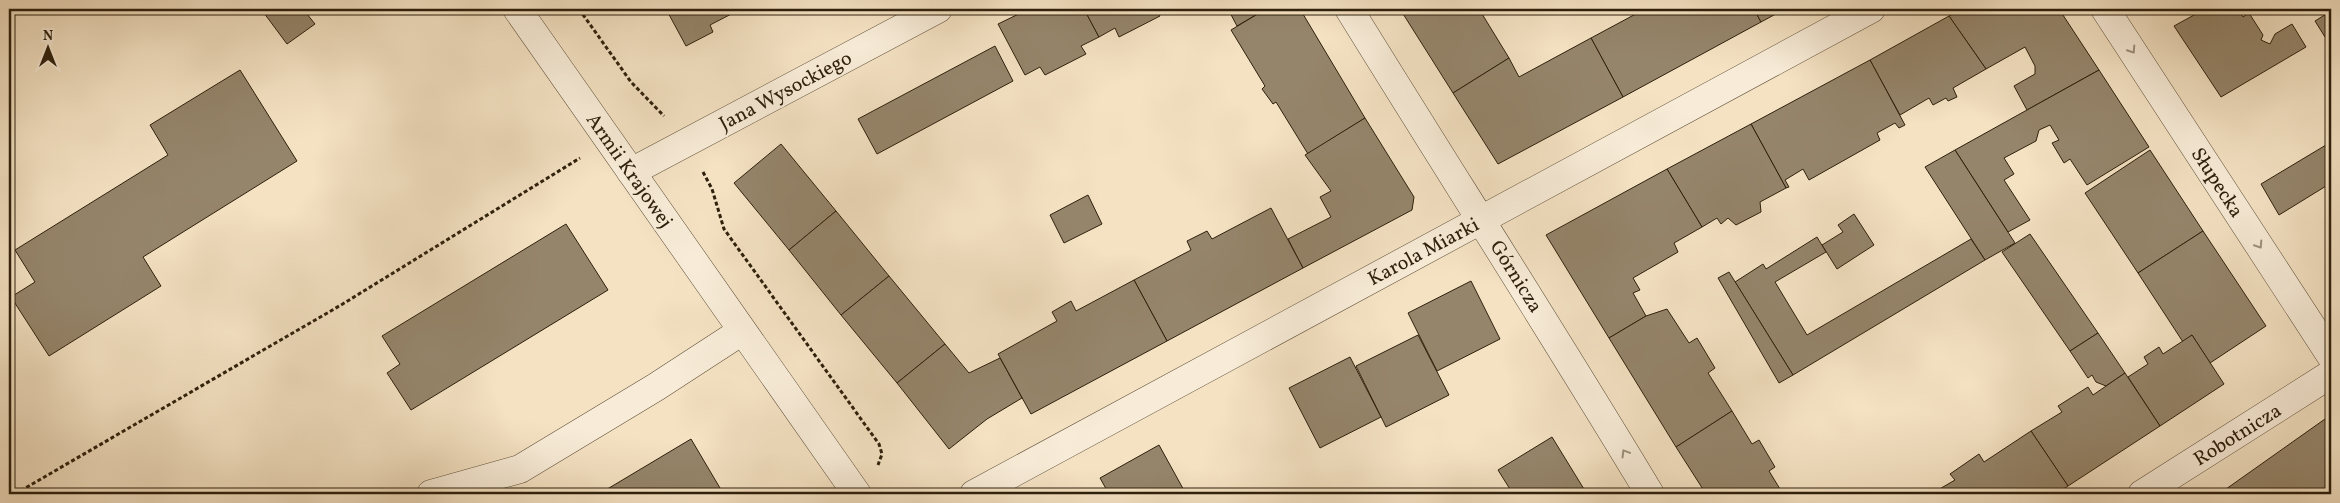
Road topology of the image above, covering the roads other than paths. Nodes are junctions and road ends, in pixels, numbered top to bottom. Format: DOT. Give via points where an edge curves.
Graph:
graph roads {
  1 [pos="518,9"];
  2 [pos="938,9"];
  3 [pos="1349,9"];
  4 [pos="1871,9"];
  5 [pos="2105,9"];
  6 [pos="631,172"];
  7 [pos="1482,220"];
  8 [pos="742,331"];
  9 [pos="2331,356"];
  10 [pos="2331,374"];
  11 [pos="431,494"];
  12 [pos="857,494"];
  13 [pos="974,494"];
  14 [pos="1650,494"];
  15 [pos="2142,494"];
  1 -- 6 [label="street, Armii Krajowej"];
  2 -- 6 [label="street, Jana Wysockiego"];
  3 -- 7 [label="street, Górnicza"];
  4 -- 7 [label="street, Karola Miarki"];
  5 -- 9 [label="street, Słupecka, one-way"];
  6 -- 8 [label="street, Armii Krajowej"];
  7 -- 13 [label="street, Karola Miarki"];
  14 -- 7 [label="street, Górnicza, one-way"];
  8 -- 11 [label="street" via="520,468"];
  8 -- 12 [label="street, Armii Krajowej"];
  10 -- 15 [label="street, Robotnicza"];
}
